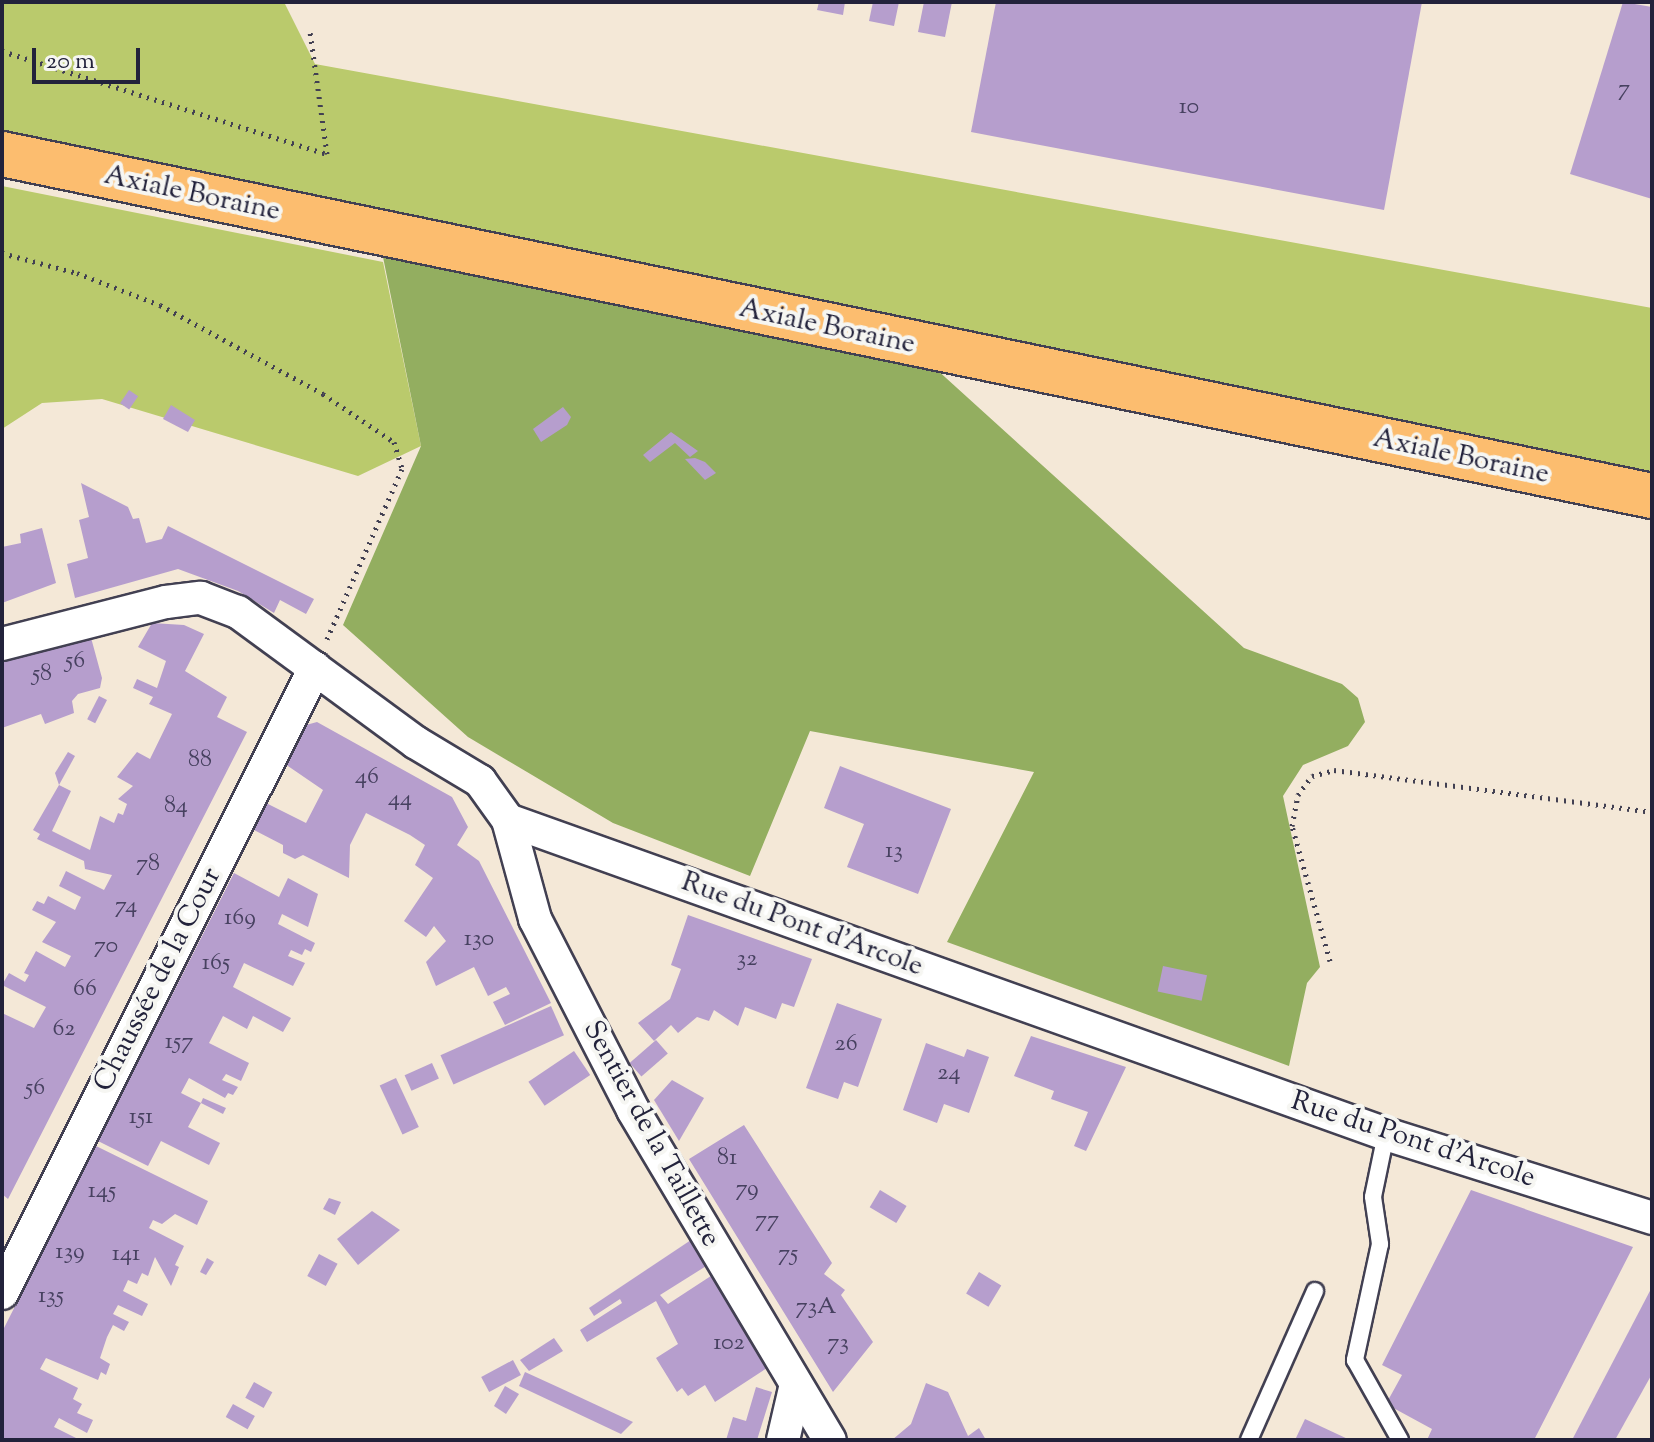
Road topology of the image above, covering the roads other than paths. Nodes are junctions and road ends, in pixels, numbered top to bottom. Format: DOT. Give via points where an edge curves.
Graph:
graph roads {
  1 [pos="2,154"];
  2 [pos="1652,496"];
  3 [pos="2,644"];
  4 [pos="315,668"];
  5 [pos="508,820"];
  6 [pos="1386,1134"];
  7 [pos="1652,1218"];
  8 [pos="1315,1291"];
  9 [pos="2,1293"];
  10 [pos="796,1384"];
  11 [pos="783,1440"];
  12 [pos="830,1440"];
  13 [pos="1249,1440"];
  14 [pos="1400,1440"];
  1 -- 2 [label="main road, Axiale Boraine"];
  3 -- 4 [label="street" via="201,598 238,612"];
  4 -- 5 [label="street" via="415,742 480,781"];
  4 -- 9 [label="street, Chaussée de la Cour"];
  5 -- 6 [label="street, Rue du Pont d'Arcole"];
  5 -- 10 [label="street, Sentier de la Taillette" via="535,919 619,1083"];
  6 -- 7 [label="street, Rue du Pont d'Arcole"];
  6 -- 14 [label="lane" via="1373,1197 1380,1244 1355,1360"];
  8 -- 13 [label="lane"];
  10 -- 11 [label="street"];
  10 -- 12 [label="street, Sentier de la Taillette"];
}
